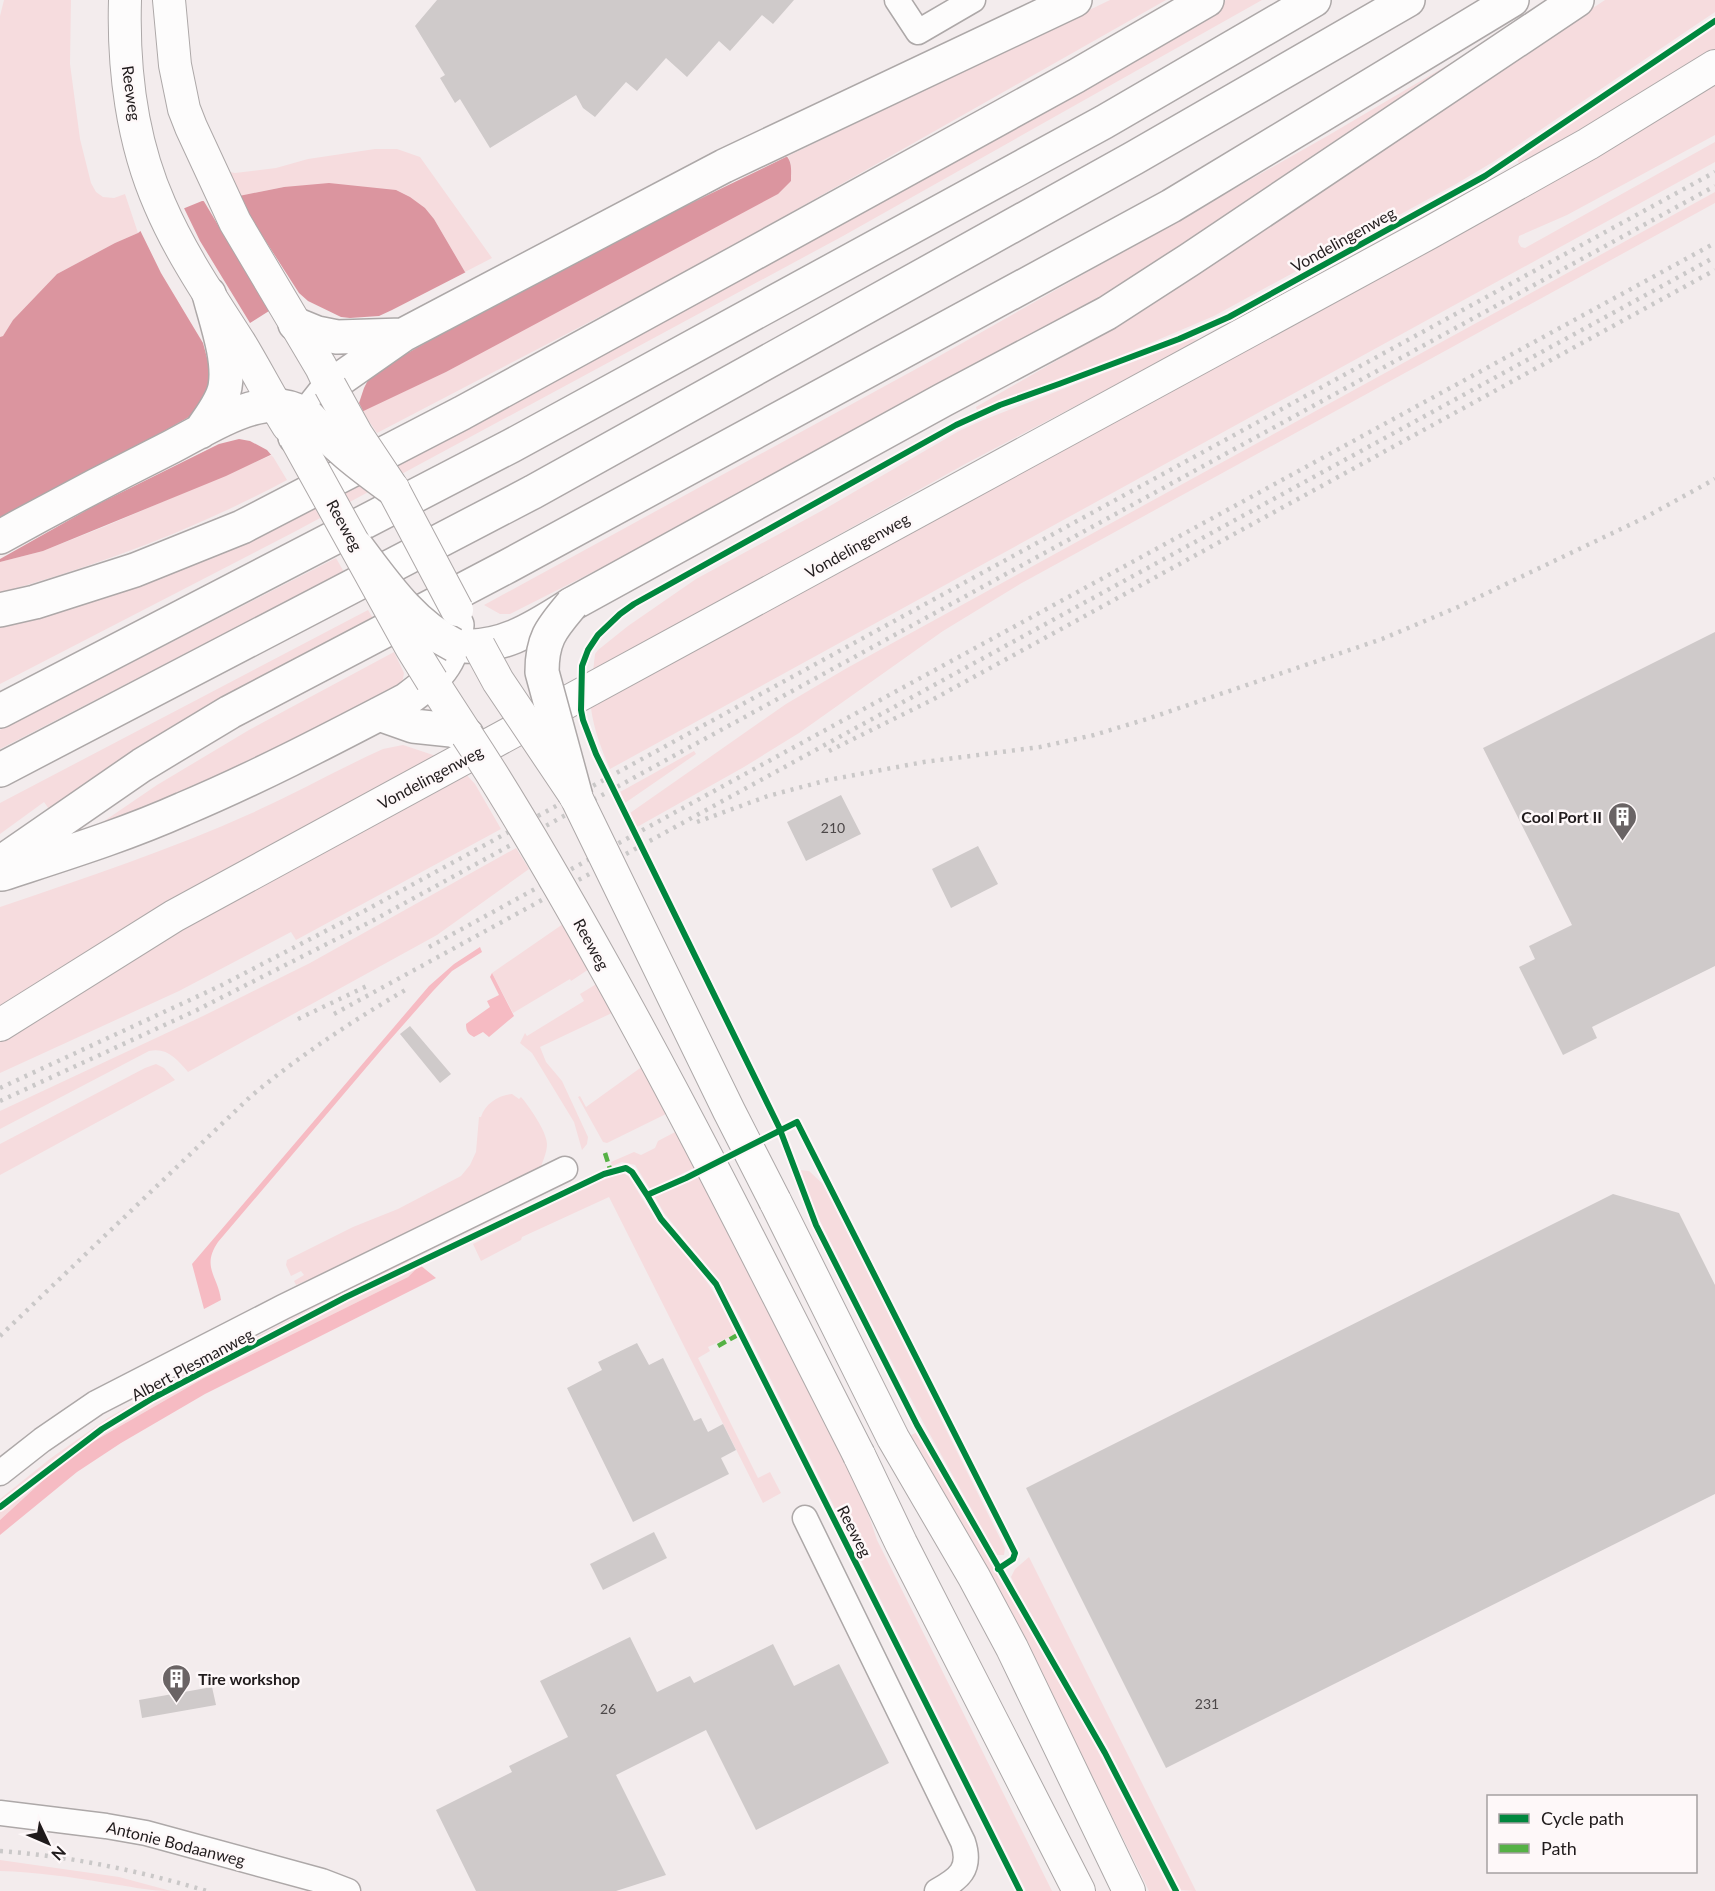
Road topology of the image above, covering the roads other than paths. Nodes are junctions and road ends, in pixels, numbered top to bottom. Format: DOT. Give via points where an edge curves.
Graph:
graph roads {
  1 [pos="125,0"];
  2 [pos="169,0"];
  3 [pos="897,0"];
  4 [pos="973,0"];
  5 [pos="1075,0"];
  6 [pos="1207,0"];
  7 [pos="1314,0"];
  8 [pos="1408,0"];
  9 [pos="1512,0"];
  10 [pos="1577,0"];
  11 [pos="1715,66"];
  12 [pos="209,294"];
  13 [pos="295,324"];
  14 [pos="403,335"];
  15 [pos="330,386"];
  16 [pos="275,406"];
  17 [pos="301,426"];
  18 [pos="200,432"];
  19 [pos="393,489"];
  20 [pos="0,537"];
  21 [pos="357,547"];
  22 [pos="572,604"];
  23 [pos="0,610"];
  24 [pos="457,610"];
  25 [pos="466,646"];
  26 [pos="432,681"];
  27 [pos="0,711"];
  28 [pos="380,714"];
  29 [pos="467,735"];
  30 [pos="0,770"];
  31 [pos="576,797"];
  32 [pos="0,863"];
  33 [pos="0,874"];
  34 [pos="0,1025"];
  35 [pos="565,1169"];
  36 [pos="0,1473"];
  37 [pos="805,1518"];
  38 [pos="0,1813"];
  39 [pos="348,1891"];
  40 [pos="937,1891"];
  41 [pos="1079,1891"];
  42 [pos="1129,1891"];
  1 -- 12 [label="main road, Reeweg" via="125,47 136,127 146,166 166,219"];
  2 -- 13 [label="main road" via="175,65 191,127 235,222"];
  3 -- 4 [label="street" via="918,32"];
  5 -- 14 [label="highway" via="724,166"];
  6 -- 23 [label="highway" via="740,261 243,527 135,570"];
  7 -- 27 [label="highway" via="1104,122 511,446"];
  8 -- 30 [label="highway" via="1134,159 533,492"];
  9 -- 32 [label="highway" via="1171,206 508,566 230,712 142,765"];
  10 -- 22 [label="highway" via="1137,295"];
  11 -- 34 [label="main road, Vondelingenweg" via="1588,144 1429,233 174,916"];
  12 -- 16 [label="main road, Reeweg"];
  12 -- 18 [label="highway" via="226,377 217,406"];
  13 -- 14 [label="highway" via="337,337"];
  13 -- 15 [label="main road"];
  14 -- 15 [label="highway"];
  15 -- 17 [label="highway"];
  15 -- 19 [label="main road, bridge"];
  16 -- 17 [label="highway" via="286,406"];
  16 -- 18 [label="highway" via="244,412"];
  17 -- 19 [label="highway, bridge" via="331,441"];
  17 -- 21 [label="main road, Reeweg, bridge"];
  18 -- 20 [label="highway"];
  19 -- 24 [label="main road, bridge"];
  21 -- 25 [label="highway, bridge" via="414,617 431,632"];
  21 -- 26 [label="main road, Reeweg, bridge"];
  22 -- 25 [label="highway, bridge" via="523,633 492,644"];
  22 -- 31 [label="highway, bridge" via="551,629 543,652 542,672"];
  24 -- 25 [label="highway"];
  25 -- 26 [label="highway"];
  25 -- 31 [label="main road, bridge" via="498,681"];
  26 -- 28 [label="highway"];
  26 -- 29 [label="main road, Reeweg"];
  28 -- 29 [label="highway" via="413,726"];
  28 -- 33 [label="highway" via="183,810"];
  29 -- 41 [label="main road, Reeweg, bridge" via="577,918 698,1138"];
  31 -- 42 [label="main road, bridge" via="893,1438 1012,1648"];
  35 -- 36 [label="street, Albert Plesmanweg" via="96,1403"];
  37 -- 40 [label="street" via="963,1842 964,1869"];
  38 -- 39 [label="street, Antonie Bodaanweg" via="146,1833"];
}
